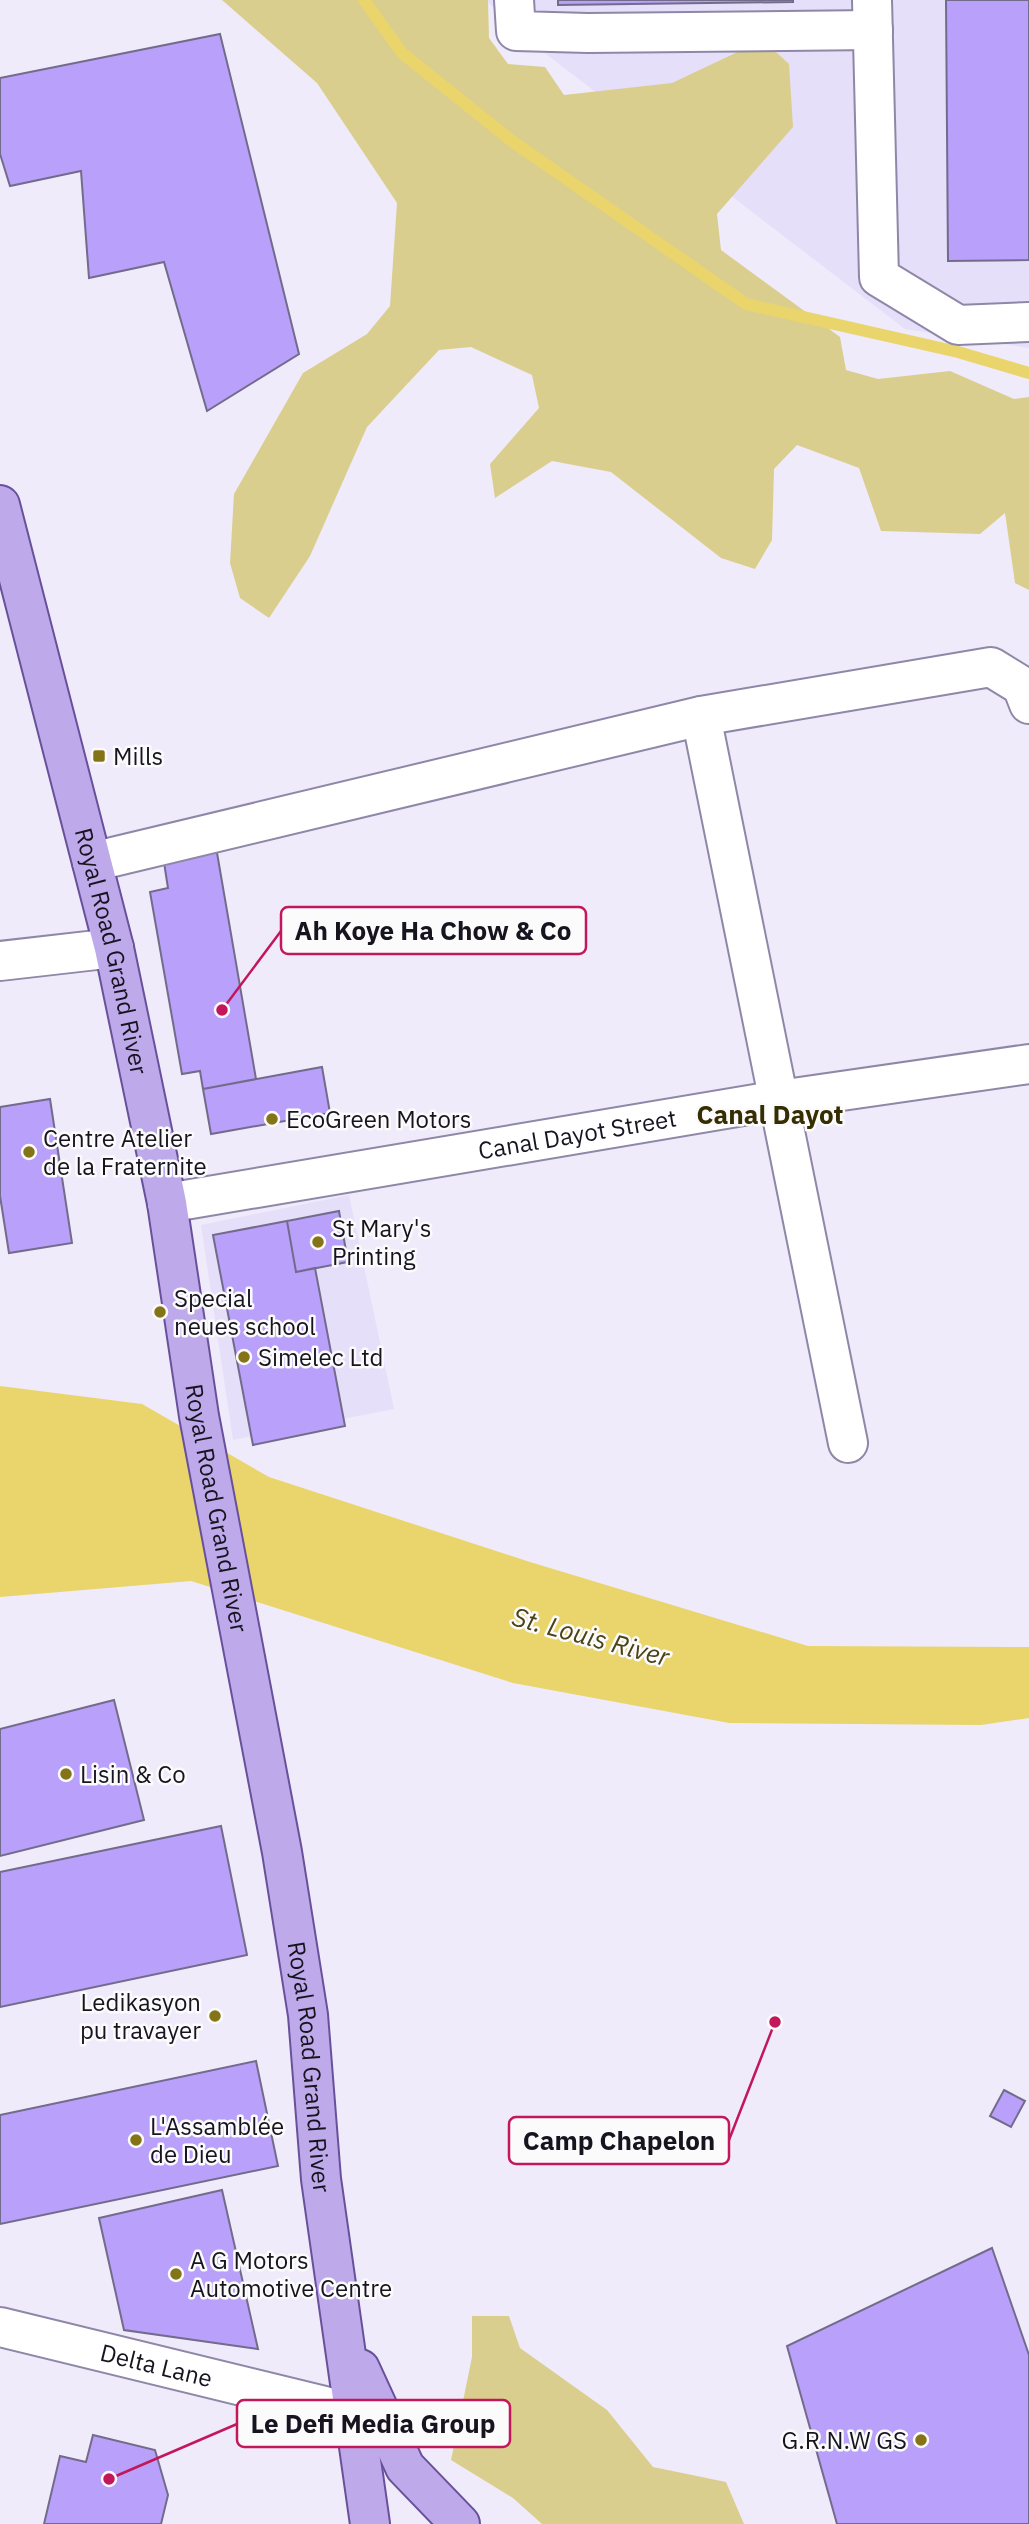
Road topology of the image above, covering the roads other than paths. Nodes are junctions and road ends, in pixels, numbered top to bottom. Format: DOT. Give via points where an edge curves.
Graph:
graph roads {
  1 [pos="514,0"];
  2 [pos="873,15"];
  3 [pos="1029,322"];
  4 [pos="0,505"];
  5 [pos="1029,704"];
  6 [pos="701,716"];
  7 [pos="92,862"];
  8 [pos="114,948"];
  9 [pos="0,961"];
  10 [pos="1029,1064"];
  11 [pos="779,1100"];
  12 [pos="167,1203"];
  13 [pos="848,1443"];
  14 [pos="0,2327"];
  15 [pos="343,2336"];
  16 [pos="353,2413"];
  17 [pos="370,2524"];
  18 [pos="460,2524"];
  1 -- 2 [label="street" via="516,30 602,33"];
  2 -- 3 [label="street" via="879,277 958,325"];
  4 -- 7 [label="main road, Royal Road Grand River"];
  5 -- 6 [label="street" via="1022,686 990,667"];
  6 -- 7 [label="street"];
  6 -- 11 [label="street"];
  7 -- 8 [label="main road, Royal Road Grand River"];
  8 -- 9 [label="street"];
  8 -- 12 [label="main road, Royal Road Grand River"];
  10 -- 11 [label="street, Canal Dayot Street"];
  11 -- 12 [label="street, Canal Dayot Street"];
  11 -- 13 [label="street"];
  12 -- 15 [label="main road, Royal Road Grand River" via="200,1416 308,2015 321,2179"];
  14 -- 16 [label="street, Delta Lane"];
  15 -- 16 [label="main road, Royal Road Grand River"];
  15 -- 18 [label="main road" via="405,2467"];
  16 -- 17 [label="main road, Royal Road Grand River"];
}
